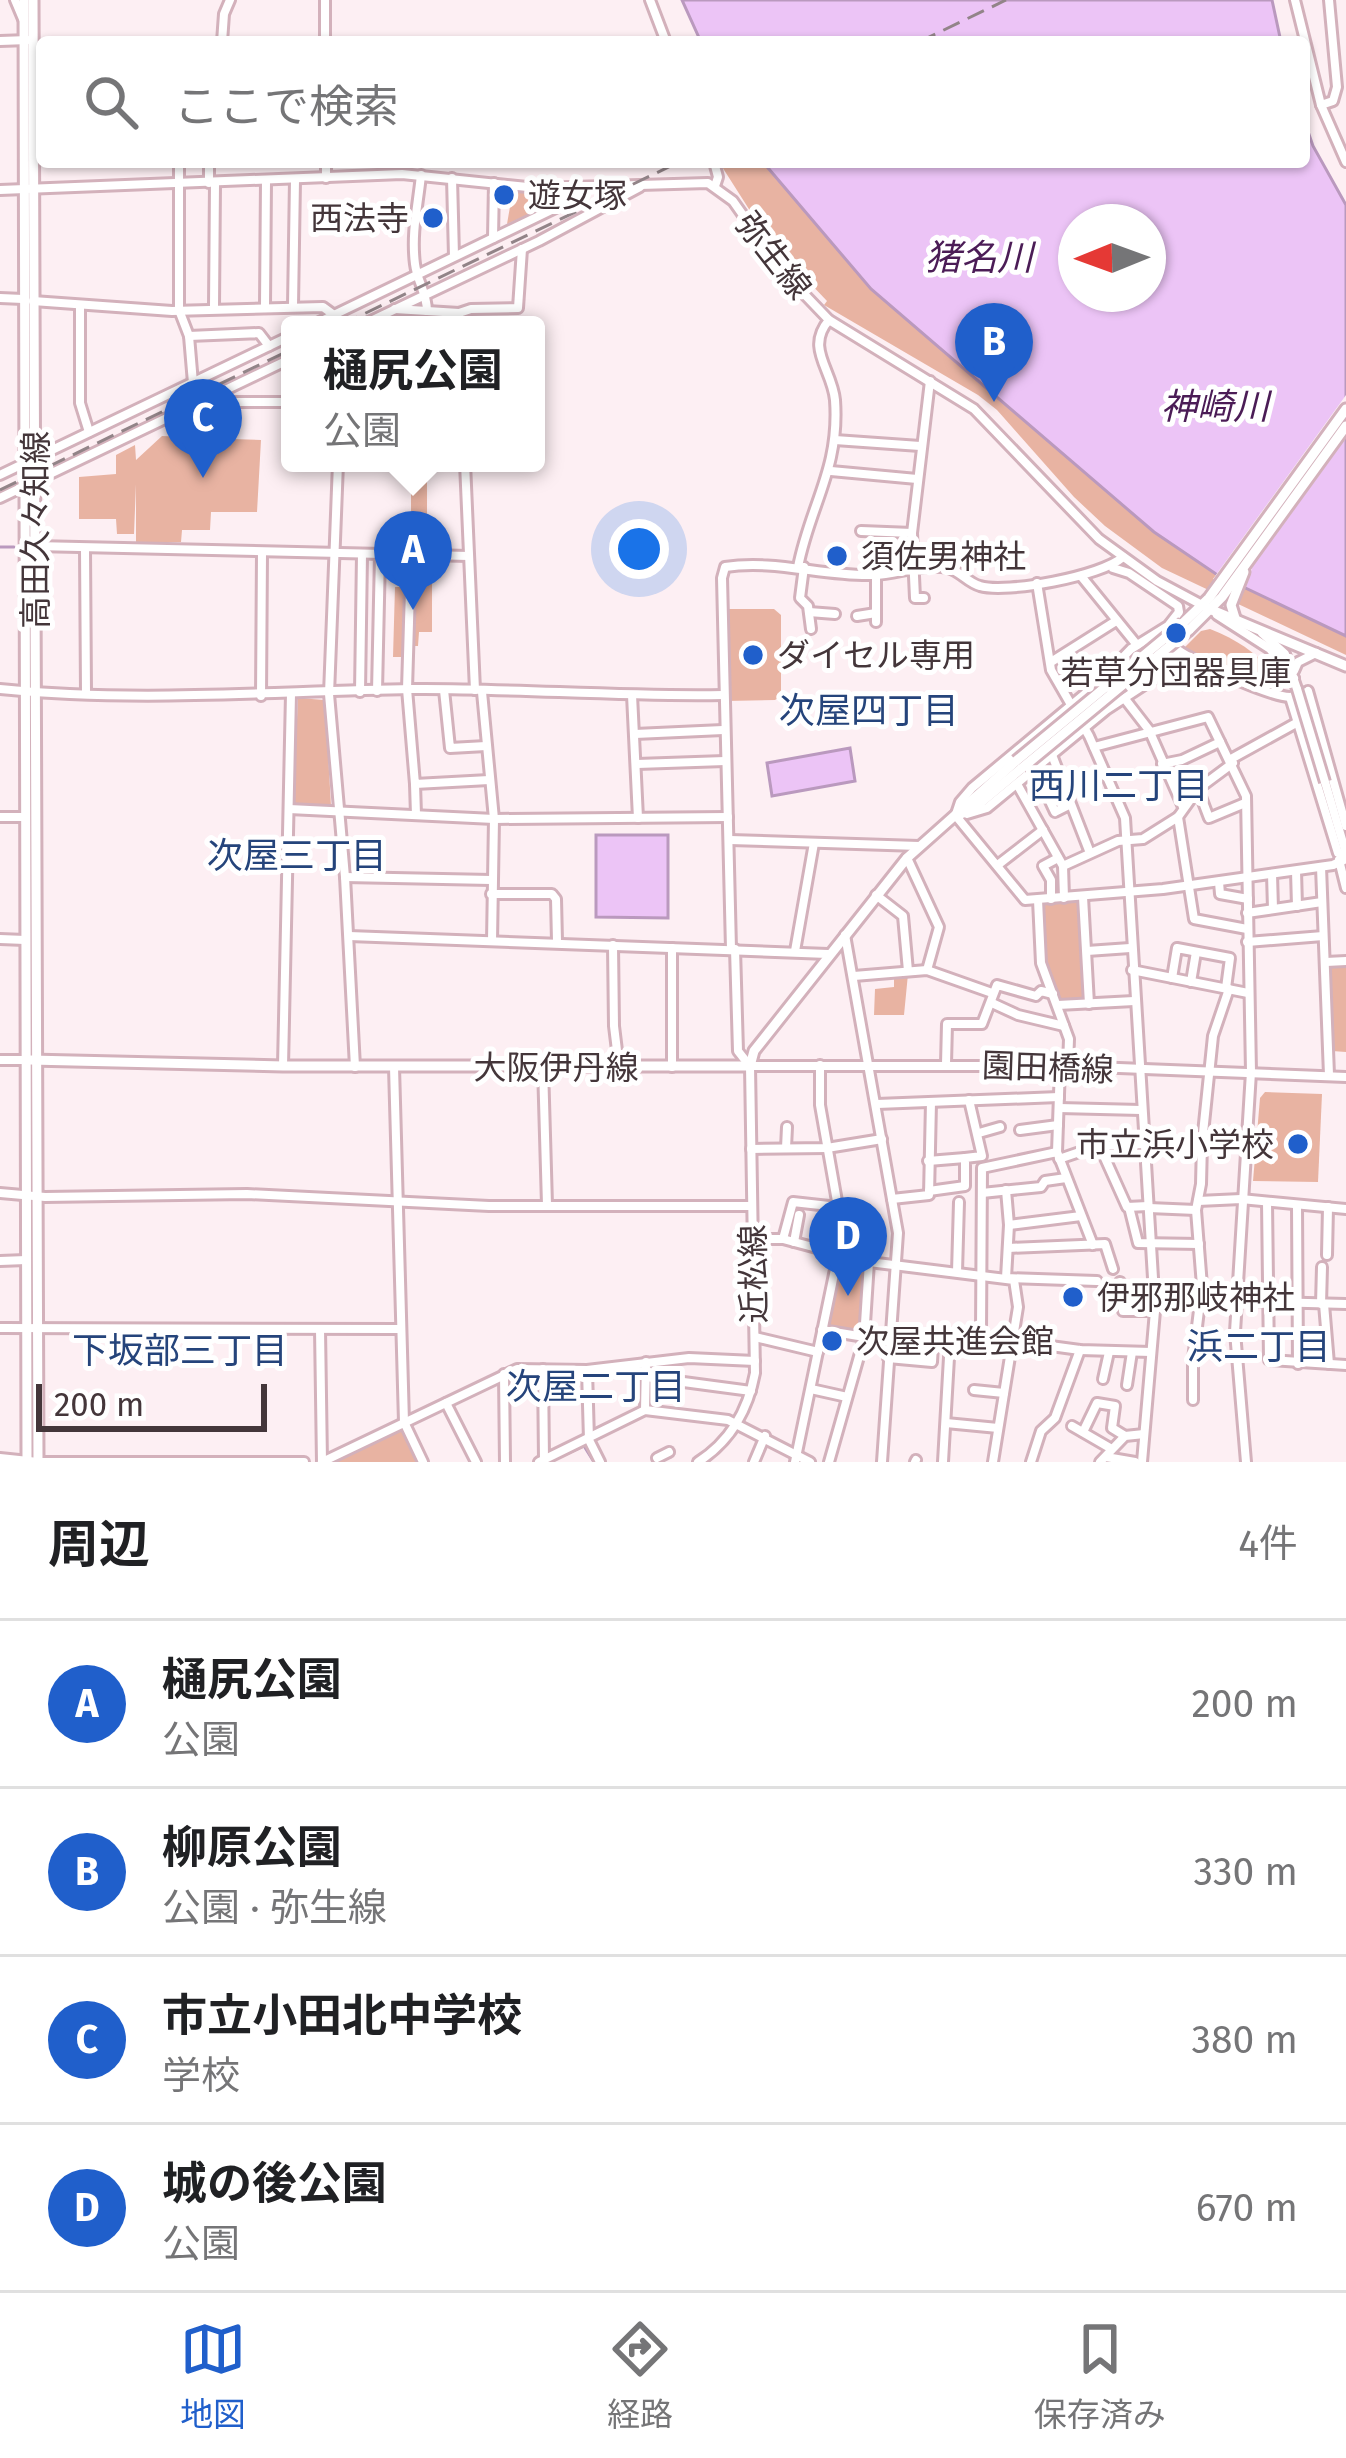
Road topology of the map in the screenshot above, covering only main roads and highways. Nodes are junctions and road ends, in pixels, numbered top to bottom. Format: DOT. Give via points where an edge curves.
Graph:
graph roads {
  1 [pos="33,0"];
  2 [pos="1346,409"];
  3 [pos="1346,426"];
  4 [pos="30,484"];
  5 [pos="1246,565"];
  6 [pos="1210,604"];
  7 [pos="1236,615"];
  8 [pos="1346,666"];
  9 [pos="30,692"];
  10 [pos="30,1060"];
  11 [pos="32,1195"];
  12 [pos="31,1328"];
  13 [pos="32,1461"];
  1 -- 4 [label="main road, 高田久々知線"];
  2 -- 6 [label="main road"];
  3 -- 5 [label="main road"];
  4 -- 9 [label="main road, 高田久々知線"];
  4 -- 9 [label="main road, 高田久々知線"];
  5 -- 6 [label="main road"];
  5 -- 7 [label="main road"];
  6 -- 7 [label="main road"];
  6 -- 10 [label="main road, 大阪伊丹線, bridge" via="907,858 750,1066"];
  7 -- 8 [label="main road"];
  9 -- 10 [label="main road, 高田久々知線"];
  9 -- 10 [label="main road, 高田久々知線"];
  10 -- 11 [label="main road"];
  11 -- 12 [label="main road"];
  11 -- 12 [label="main road"];
  12 -- 13 [label="main road"];
}
